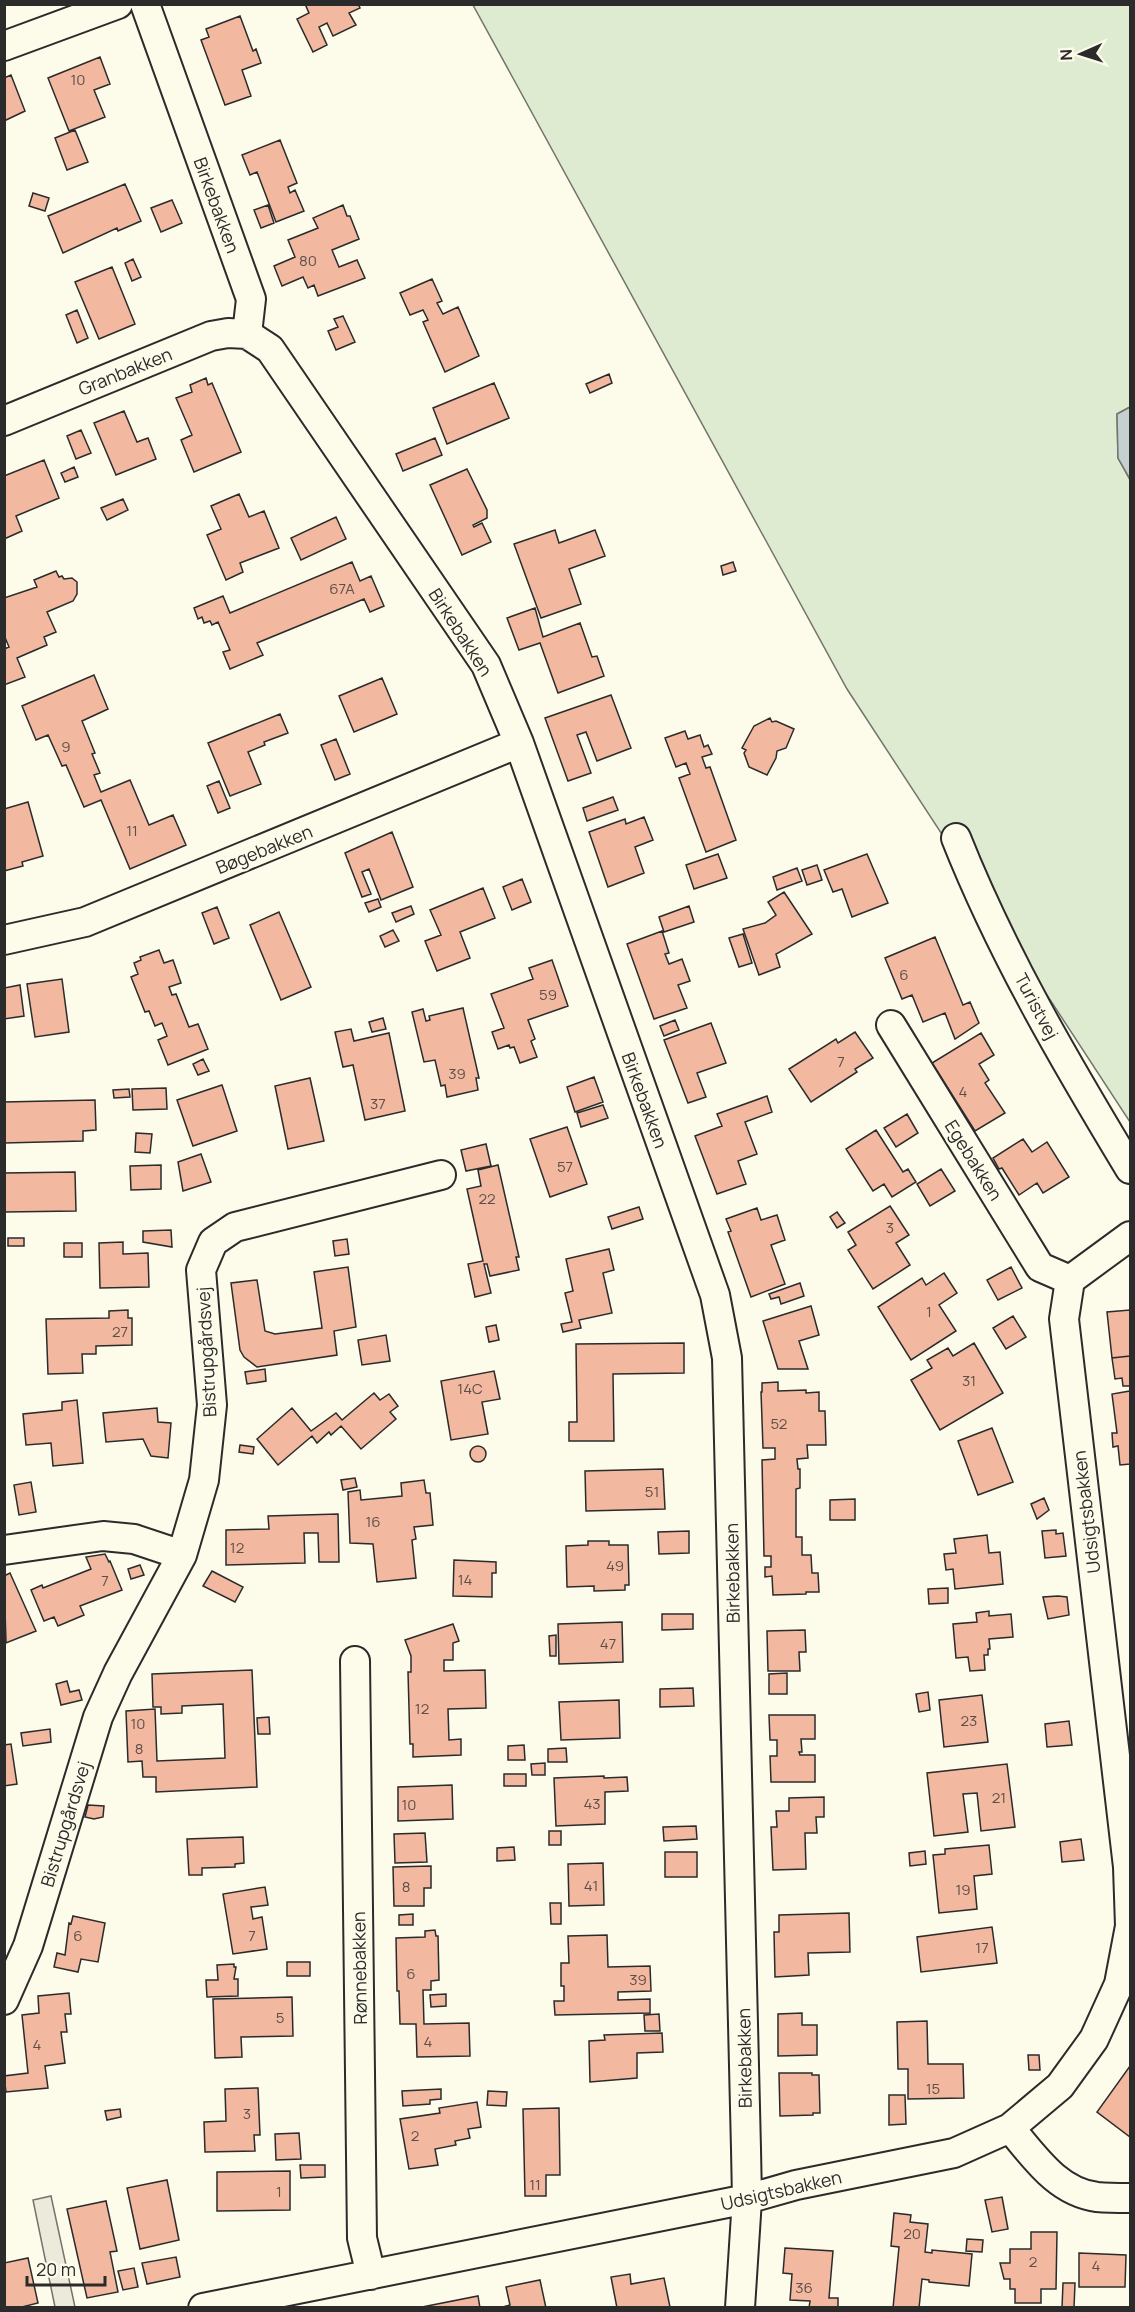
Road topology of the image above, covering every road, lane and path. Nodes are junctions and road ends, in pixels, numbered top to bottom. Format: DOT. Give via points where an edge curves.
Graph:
graph roads {
  1 [pos="118,4"];
  2 [pos="145,4"];
  3 [pos="4,46"];
  4 [pos="247,334"];
  5 [pos="4,421"];
  6 [pos="519,743"];
  7 [pos="956,838"];
  8 [pos="4,940"];
  9 [pos="891,1025"];
  10 [pos="1131,1169"];
  11 [pos="441,1175"];
  12 [pos="1131,1236"];
  13 [pos="1070,1280"];
  14 [pos="4,1550"];
  15 [pos="182,1555"];
  16 [pos="355,1661"];
  17 [pos="1127,1818"];
  18 [pos="4,2000"];
  19 [pos="1010,2128"];
  20 [pos="1131,2198"];
  21 [pos="747,2199"];
  22 [pos="371,2275"];
  23 [pos="203,2307"];
  24 [pos="740,2307"];
  1 -- 3 [label="street"];
  2 -- 4 [label="street, Birkebakken" via="251,299"];
  4 -- 5 [label="street, Granbakken" via="211,336"];
  4 -- 6 [label="street, Birkebakken" via="270,349 486,665"];
  6 -- 8 [label="street, Bøgebakken" via="85,922"];
  6 -- 21 [label="street, Birkebakken" via="715,1295 727,1358"];
  7 -- 10 [label="street, Turistvej" via="1065,1059"];
  9 -- 13 [label="street, Egebakken" via="1040,1267"];
  11 -- 15 [label="street, Bistrupgårdsvej" via="236,1227 213,1242 201,1270 212,1405 204,1480"];
  12 -- 13 [label="street"];
  13 -- 17 [label="street, Udsigtsbakken" via="1064,1319"];
  14 -- 15 [label="street" via="104,1536 134,1539"];
  15 -- 18 [label="street, Bistrupgårdsvej" via="98,1717 28,1946"];
  16 -- 22 [label="street, Rønnebakken" via="362,2238"];
  17 -- 19 [label="street, Udsigtsbakken" via="1130,1926 1119,1984 1094,2039 1060,2086"];
  19 -- 20 [label="street" via="1048,2172 1069,2188 1095,2197"];
  19 -- 21 [label="street, Udsigtsbakken" via="954,2153 796,2185"];
  21 -- 22 [label="street, Udsigtsbakken"];
  21 -- 24 [label="street, Birkebakken"];
  22 -- 23 [label="street, Udsigtsbakken"];
}
